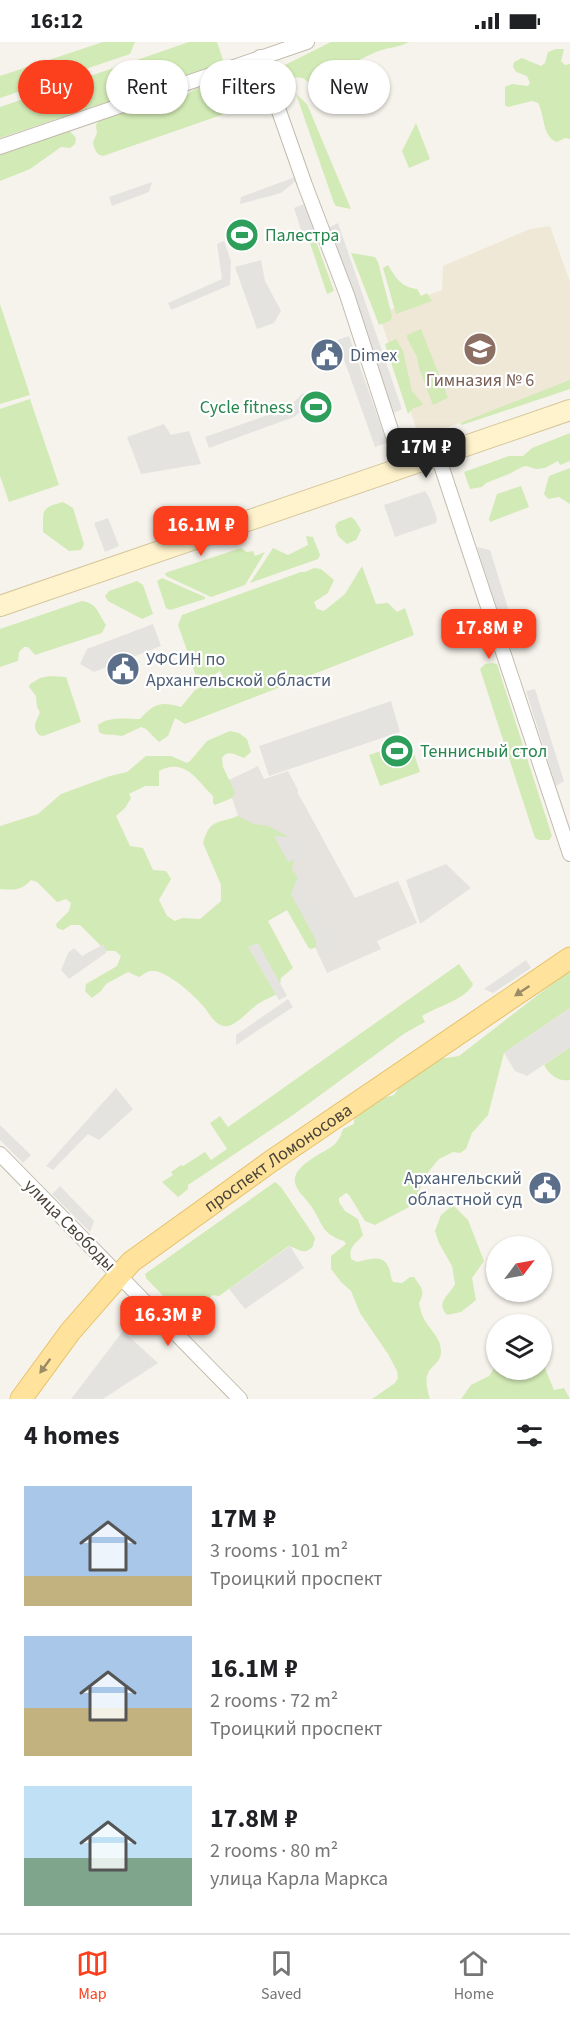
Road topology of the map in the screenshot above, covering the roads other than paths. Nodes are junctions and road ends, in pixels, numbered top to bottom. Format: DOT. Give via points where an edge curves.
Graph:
graph roads {
  1 [pos="307,42"];
  2 [pos="260,57"];
  3 [pos="0,147"];
  4 [pos="570,410"];
  5 [pos="438,456"];
  6 [pos="403,467"];
  7 [pos="0,606"];
  8 [pos="570,854"];
  9 [pos="570,958"];
  10 [pos="0,1154"];
  11 [pos="119,1274"];
  12 [pos="21,1399"];
  13 [pos="240,1399"];
  1 -- 2 [label="street"];
  2 -- 3 [label="street"];
  2 -- 6 [label="street" via="347,295"];
  4 -- 5 [label="main road"];
  5 -- 6 [label="main road"];
  5 -- 8 [label="street"];
  6 -- 7 [label="main road"];
  9 -- 11 [label="main road, проспект Ломоносова, one-way" via="187,1220"];
  10 -- 11 [label="street, улица Свободы"];
  11 -- 12 [label="main road, проспект Ломоносова, one-way"];
  11 -- 13 [label="street, улица Свободы"];
}
